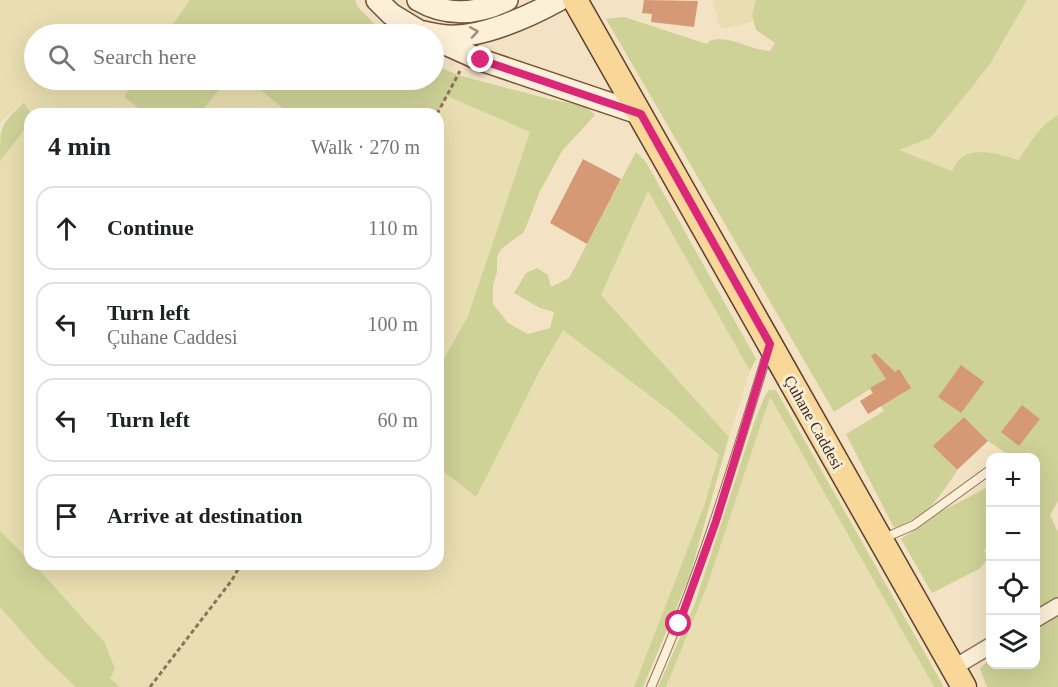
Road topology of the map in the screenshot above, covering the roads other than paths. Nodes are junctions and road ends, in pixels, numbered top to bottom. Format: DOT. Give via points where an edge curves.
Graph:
graph roads {
  1 [pos="377,0"];
  2 [pos="418,0"];
  3 [pos="559,0"];
  4 [pos="575,0"];
  5 [pos="501,2"];
  6 [pos="407,24"];
  7 [pos="444,36"];
  8 [pos="444,43"];
  9 [pos="641,114"];
  10 [pos="770,344"];
  11 [pos="986,473"];
  12 [pos="881,540"];
  13 [pos="1058,606"];
  14 [pos="1040,616"];
  15 [pos="986,650"];
  16 [pos="958,677"];
  17 [pos="651,687"];
  1 -- 6 [label="main road"];
  2 -- 5 [label="main road" via="460,13"];
  7 -- 3 [label="main road, one-way" via="486,30 529,16"];
  4 -- 9 [label="main road, Çuhane Caddesi"];
  8 -- 9 [label="main road"];
  9 -- 10 [label="main road, Çuhane Caddesi"];
  10 -- 12 [label="main road, Çuhane Caddesi"];
  10 -- 17 [label="lane" via="716,521 679,624"];
  11 -- 12 [label="lane" via="914,525"];
  12 -- 16 [label="main road, Çuhane Caddesi"];
  13 -- 14 [label="street"];
  15 -- 16 [label="street"];
}
